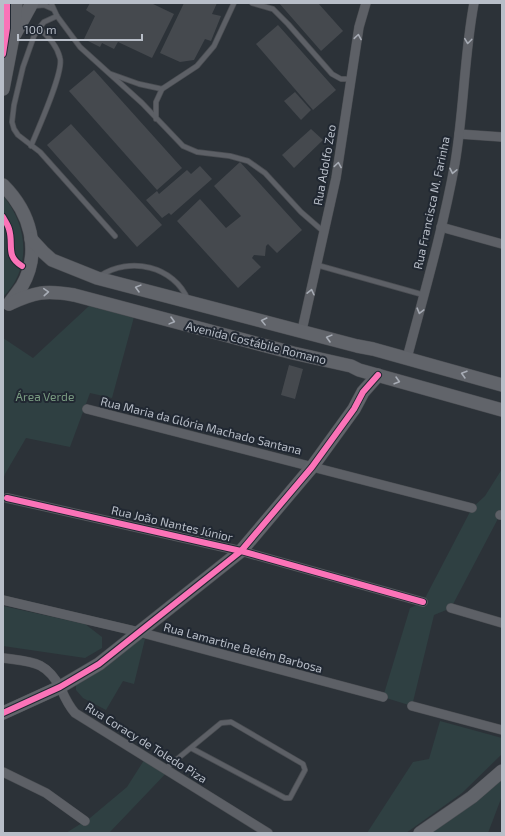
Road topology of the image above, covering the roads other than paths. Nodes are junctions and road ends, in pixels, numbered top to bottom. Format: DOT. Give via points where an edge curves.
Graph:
graph roads {
  1 [pos="16,3"];
  2 [pos="50,3"];
  3 [pos="234,3"];
  4 [pos="252,3"];
  5 [pos="366,3"];
  6 [pos="474,3"];
  7 [pos="31,4"];
  8 [pos="53,10"];
  9 [pos="57,16"];
  10 [pos="39,28"];
  11 [pos="13,37"];
  12 [pos="107,72"];
  13 [pos="351,79"];
  14 [pos="3,89"];
  15 [pos="162,89"];
  16 [pos="156,119"];
  17 [pos="459,134"];
  18 [pos="502,137"];
  19 [pos="31,146"];
  20 [pos="3,185"];
  21 [pos="442,227"];
  22 [pos="324,232"];
  23 [pos="115,236"];
  24 [pos="31,239"];
  25 [pos="502,244"];
  26 [pos="317,266"];
  27 [pos="97,278"];
  28 [pos="424,294"];
  29 [pos="189,301"];
  30 [pos="6,306"];
  31 [pos="302,330"];
  32 [pos="357,346"];
  33 [pos="407,358"];
  34 [pos="355,368"];
  35 [pos="378,375"];
  36 [pos="502,383"];
  37 [pos="364,392"];
  38 [pos="87,409"];
  39 [pos="502,410"];
  40 [pos="312,467"];
  41 [pos="7,498"];
  42 [pos="472,508"];
  43 [pos="241,552"];
  44 [pos="3,600"];
  45 [pos="423,602"];
  46 [pos="451,608"];
  47 [pos="502,623"];
  48 [pos="139,632"];
  49 [pos="3,658"];
  50 [pos="60,687"];
  51 [pos="383,698"];
  52 [pos="412,706"];
  53 [pos="3,713"];
  54 [pos="502,730"];
  55 [pos="191,748"];
  56 [pos="165,769"];
  57 [pos="502,771"];
  58 [pos="3,772"];
  59 [pos="85,821"];
  60 [pos="268,833"];
  61 [pos="420,833"];
  1 -- 11 [label="main road"];
  2 -- 8 [label="lane"];
  3 -- 15 [label="lane" via="214,46 197,66"];
  4 -- 13 [label="lane" via="273,9 332,74 341,79"];
  13 -- 5 [label="street, Rua Adolfo Zeo, one-way" via="359,27"];
  6 -- 17 [label="street, Rua Francisca M. Farinha, one-way" via="466,55"];
  7 -- 8 [label="lane" via="44,5"];
  7 -- 11 [label="main road"];
  8 -- 9 [label="lane"];
  9 -- 10 [label="lane" via="44,22"];
  9 -- 12 [label="lane" via="80,47"];
  10 -- 19 [label="lane" via="23,67 12,122 18,135"];
  10 -- 19 [label="lane" via="55,44 61,59 58,77"];
  11 -- 14 [label="main road"];
  12 -- 15 [label="lane" via="139,84"];
  12 -- 16 [label="lane"];
  22 -- 13 [label="street, Rua Adolfo Zeo, one-way" via="336,178"];
  15 -- 16 [label="lane" via="156,102"];
  16 -- 22 [label="lane" via="183,146 197,152 248,161 265,173 301,212"];
  17 -- 18 [label="street"];
  17 -- 21 [label="street, Rua Francisca M. Farinha, one-way"];
  19 -- 23 [label="lane" via="40,152"];
  20 -- 24 [label="main road" via="22,208"];
  21 -- 25 [label="street"];
  21 -- 28 [label="street, Rua Francisca M. Farinha"];
  22 -- 26 [label="street, Rua Adolfo Zeo"];
  24 -- 27 [label="main road, Avenida Costábile Romano" via="52,260"];
  24 -- 30 [label="main road" via="28,271 22,286"];
  26 -- 28 [label="lane"];
  31 -- 26 [label="street, Rua Adolfo Zeo, one-way"];
  29 -- 27 [label="main road, Avenida Costábile Romano, one-way"];
  27 -- 29 [label="lane" via="112,268 126,266 153,269 177,281"];
  28 -- 33 [label="street, Rua Francisca M. Farinha, one-way"];
  31 -- 29 [label="main road, Avenida Costábile Romano, one-way"];
  30 -- 34 [label="main road, Avenida Costábile Romano, one-way" via="43,292 74,295"];
  32 -- 31 [label="main road, Avenida Costábile Romano, one-way"];
  32 -- 33 [label="main road, Avenida Costábile Romano"];
  32 -- 34 [label="main road" via="351,350 349,356"];
  36 -- 33 [label="main road, Avenida Costábile Romano, one-way"];
  34 -- 35 [label="main road, Avenida Costábile Romano"];
  34 -- 37 [label="main road"];
  35 -- 37 [label="main road"];
  35 -- 39 [label="main road, Avenida Costábile Romano, one-way"];
  37 -- 40 [label="main road"];
  38 -- 40 [label="street, Rua Maria da Glória Machado Santana"];
  40 -- 42 [label="street, Rua Maria da Glória Machado Santana"];
  40 -- 43 [label="main road"];
  41 -- 43 [label="street, Rua João Nantes Júnior"];
  43 -- 45 [label="street, Rua João Nantes Júnior"];
  43 -- 48 [label="main road"];
  44 -- 48 [label="street, Rua Lamartine Belém Barbosa"];
  46 -- 47 [label="street"];
  48 -- 50 [label="main road" via="99,664"];
  48 -- 51 [label="street, Rua Lamartine Belém Barbosa"];
  49 -- 50 [label="street, Rua Coracy de Toledo Piza" via="34,662 48,669"];
  50 -- 53 [label="main road"];
  50 -- 56 [label="street, Rua Coracy de Toledo Piza" via="68,705 75,713"];
  52 -- 54 [label="street"];
  55 -- 55 [label="lane" via="221,723 231,722 303,764 305,770 290,798 285,798"];
  55 -- 56 [label="lane"];
  56 -- 60 [label="street, Rua Coracy de Toledo Piza"];
  57 -- 61 [label="main road" via="472,797"];
  58 -- 59 [label="street" via="46,793"];
}
